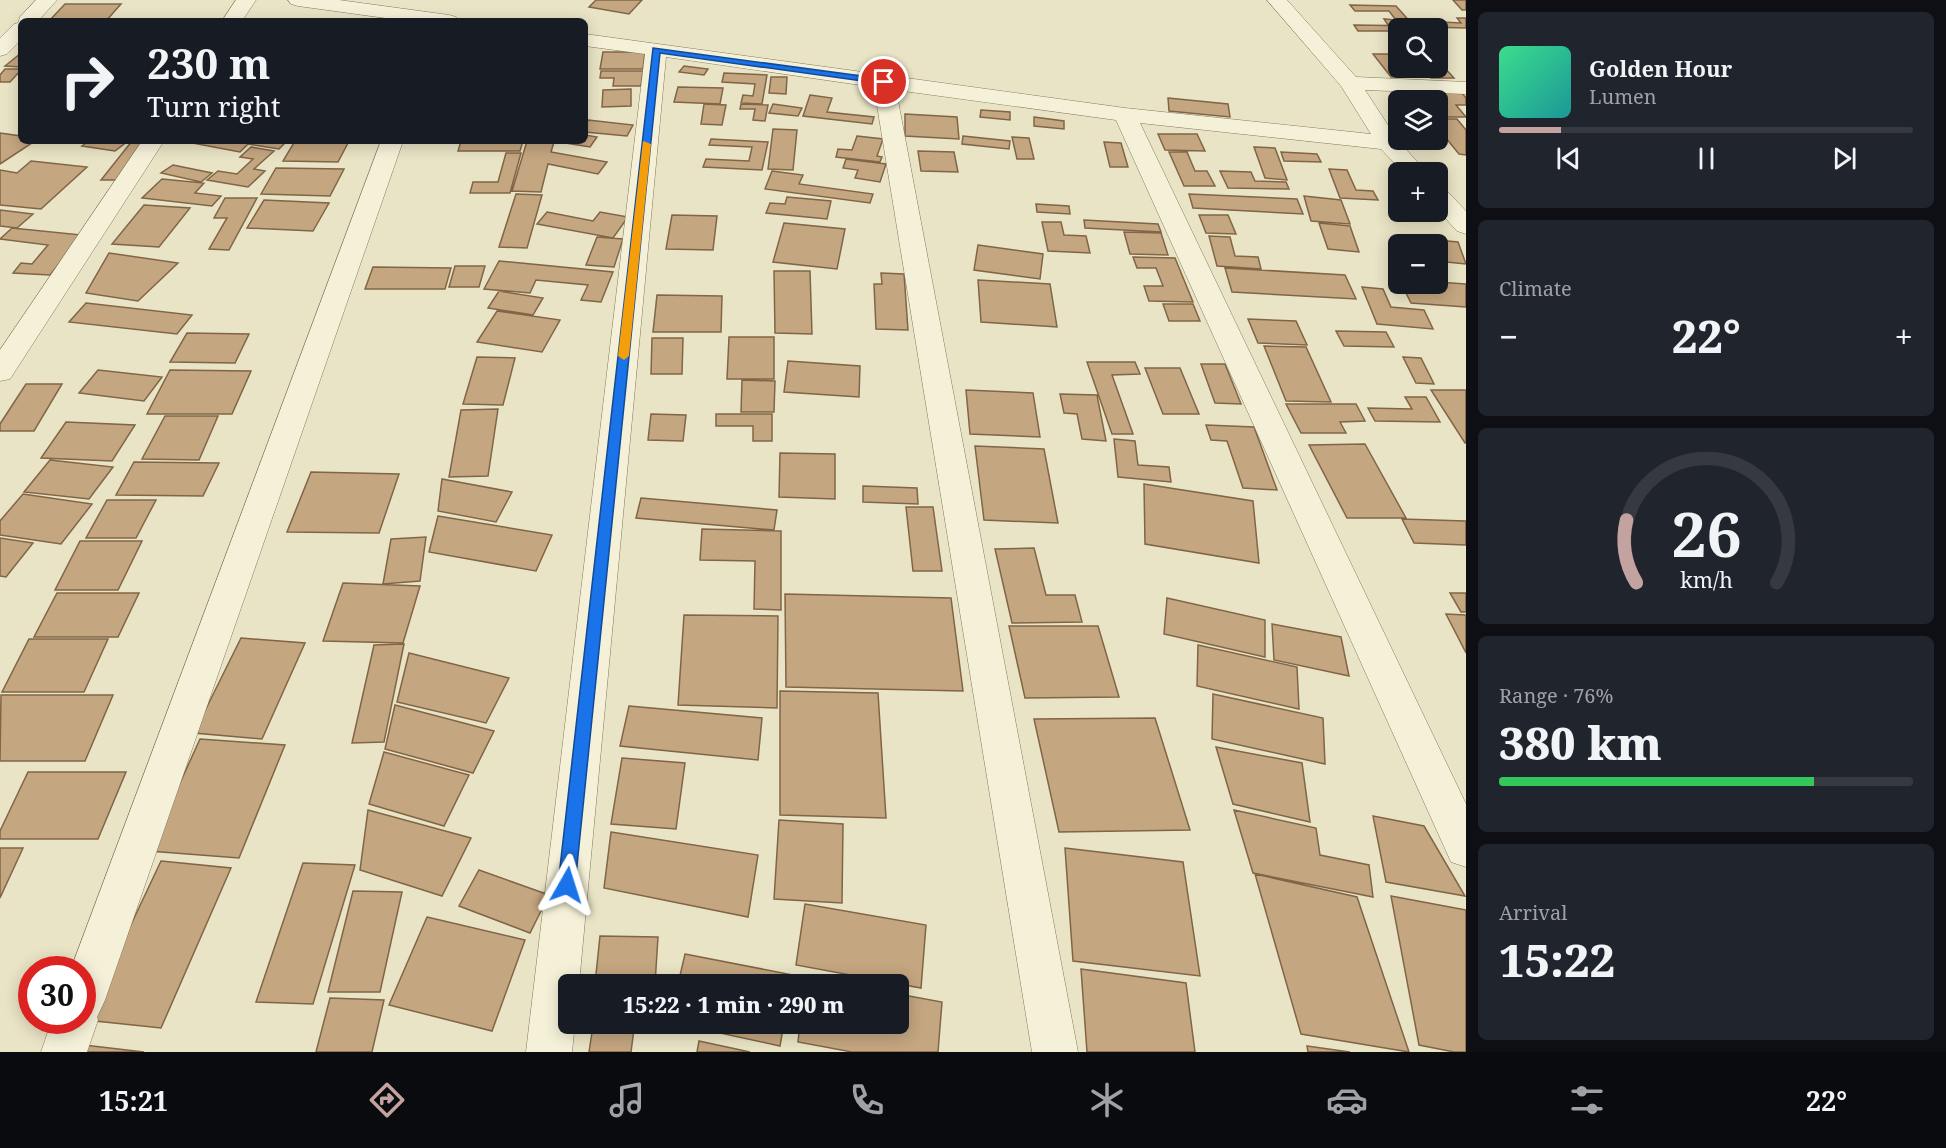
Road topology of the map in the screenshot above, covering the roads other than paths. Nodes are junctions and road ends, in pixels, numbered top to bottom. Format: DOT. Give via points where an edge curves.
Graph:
graph roads {
  1 [pos="47,0"];
  2 [pos="246,0"];
  3 [pos="298,0"];
  4 [pos="1277,0"];
  5 [pos="30,18"];
  6 [pos="234,18"];
  7 [pos="426,18"];
  8 [pos="18,31"];
  9 [pos="588,40"];
  10 [pos="0,50"];
  11 [pos="656,50"];
  12 [pos="884,82"];
  13 [pos="1350,83"];
  14 [pos="1466,88"];
  15 [pos="1125,115"];
  16 [pos="1388,143"];
  17 [pos="151,144"];
  18 [pos="391,144"];
  19 [pos="1395,150"];
  20 [pos="1406,162"];
  21 [pos="1448,207"];
  22 [pos="1466,226"];
  23 [pos="0,372"];
  24 [pos="1466,848"];
  25 [pos="96,961"];
  26 [pos="70,1034"];
  27 [pos="64,1052"];
  28 [pos="549,1052"];
  29 [pos="1056,1052"];
  1 -- 5 [label="street"];
  2 -- 6 [label="street"];
  3 -- 7 [label="street"];
  4 -- 13 [label="street"];
  8 -- 10 [label="street"];
  9 -- 11 [label="street"];
  11 -- 12 [label="street"];
  11 -- 28 [label="street"];
  12 -- 15 [label="street"];
  12 -- 29 [label="street"];
  13 -- 14 [label="street"];
  13 -- 16 [label="street"];
  15 -- 16 [label="street"];
  15 -- 24 [label="street"];
  17 -- 23 [label="street"];
  18 -- 25 [label="street"];
  19 -- 20 [label="street"];
  21 -- 22 [label="street"];
  26 -- 27 [label="street"];
}
